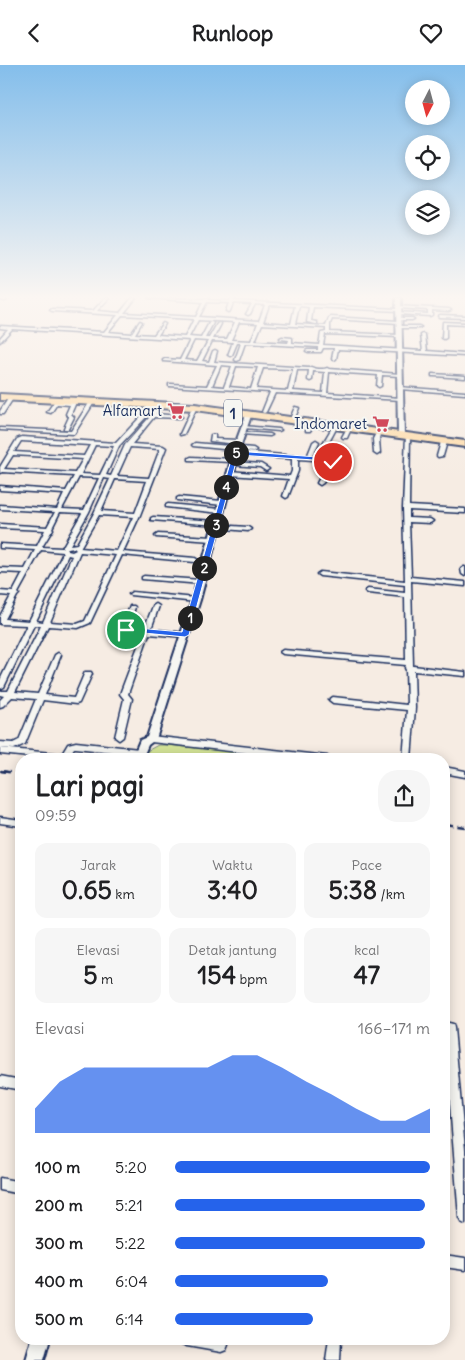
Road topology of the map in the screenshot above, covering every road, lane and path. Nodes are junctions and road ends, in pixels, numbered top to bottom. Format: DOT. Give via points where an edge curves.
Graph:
graph roads {
  1 [pos="202,358"];
  2 [pos="213,358"];
  3 [pos="237,358"];
  4 [pos="399,358"];
  5 [pos="165,360"];
  6 [pos="282,360"];
  7 [pos="182,361"];
  8 [pos="200,362"];
  9 [pos="236,362"];
  10 [pos="211,363"];
  11 [pos="220,363"];
  12 [pos="261,366"];
  13 [pos="280,367"];
  14 [pos="295,368"];
  15 [pos="311,368"];
  16 [pos="327,369"];
  17 [pos="380,373"];
  18 [pos="400,375"];
  19 [pos="434,375"];
  20 [pos="444,376"];
  21 [pos="465,377"];
  22 [pos="310,380"];
  23 [pos="447,384"];
  24 [pos="171,385"];
  25 [pos="379,386"];
  26 [pos="209,387"];
  27 [pos="226,388"];
  28 [pos="400,389"];
  29 [pos="253,390"];
  30 [pos="273,391"];
  31 [pos="290,393"];
  32 [pos="465,393"];
  33 [pos="325,395"];
  34 [pos="0,396"];
  35 [pos="12,397"];
  36 [pos="371,398"];
  37 [pos="400,399"];
  38 [pos="93,401"];
  39 [pos="74,402"];
  40 [pos="155,404"];
  41 [pos="370,406"];
  42 [pos="195,407"];
  43 [pos="297,408"];
  44 [pos="49,411"];
  45 [pos="264,411"];
  46 [pos="2,413"];
  47 [pos="146,414"];
  48 [pos="249,414"];
  49 [pos="154,415"];
  50 [pos="180,417"];
  51 [pos="292,419"];
  52 [pos="335,427"];
  53 [pos="66,428"];
  54 [pos="0,429"];
  55 [pos="20,430"];
  56 [pos="243,430"];
  57 [pos="279,430"];
  58 [pos="378,433"];
  59 [pos="182,434"];
  60 [pos="270,435"];
  61 [pos="213,436"];
  62 [pos="404,436"];
  63 [pos="444,442"];
  64 [pos="94,443"];
  65 [pos="316,443"];
  66 [pos="326,443"];
  67 [pos="465,444"];
  68 [pos="117,445"];
  69 [pos="128,445"];
  70 [pos="195,445"];
  71 [pos="11,453"];
  72 [pos="236,453"];
  73 [pos="282,453"];
  74 [pos="377,453"];
  75 [pos="440,456"];
  76 [pos="295,457"];
  77 [pos="309,458"];
  78 [pos="86,459"];
  79 [pos="191,459"];
  80 [pos="0,462"];
  81 [pos="266,469"];
  82 [pos="0,471"];
  83 [pos="230,473"];
  84 [pos="78,475"];
  85 [pos="102,477"];
  86 [pos="114,478"];
  87 [pos="292,478"];
  88 [pos="151,480"];
  89 [pos="320,483"];
  90 [pos="0,488"];
  91 [pos="68,493"];
  92 [pos="286,497"];
  93 [pos="179,499"];
  94 [pos="168,506"];
  95 [pos="0,507"];
  96 [pos="221,507"];
  97 [pos="406,508"];
  98 [pos="60,510"];
  99 [pos="465,511"];
  100 [pos="86,512"];
  101 [pos="97,513"];
  102 [pos="137,515"];
  103 [pos="152,519"];
  104 [pos="406,520"];
  105 [pos="430,521"];
  106 [pos="216,525"];
  107 [pos="0,526"];
  108 [pos="50,529"];
  109 [pos="248,529"];
  110 [pos="158,536"];
  111 [pos="212,539"];
  112 [pos="0,546"];
  113 [pos="40,548"];
  114 [pos="66,550"];
  115 [pos="77,550"];
  116 [pos="120,553"];
  117 [pos="195,560"];
  118 [pos="0,570"];
  119 [pos="28,571"];
  120 [pos="320,574"];
  121 [pos="144,579"];
  122 [pos="407,581"];
  123 [pos="201,582"];
  124 [pos="465,584"];
  125 [pos="368,591"];
  126 [pos="0,593"];
  127 [pos="16,593"];
  128 [pos="132,594"];
  129 [pos="408,595"];
  130 [pos="196,600"];
  131 [pos="156,606"];
  132 [pos="132,607"];
  133 [pos="0,621"];
  134 [pos="32,624"];
  135 [pos="45,625"];
  136 [pos="147,632"];
  137 [pos="185,635"];
  138 [pos="283,652"];
  139 [pos="58,655"];
  140 [pos="409,666"];
  141 [pos="88,674"];
  142 [pos="465,674"];
  143 [pos="0,687"];
  144 [pos="0,693"];
  145 [pos="10,694"];
  146 [pos="40,697"];
  147 [pos="334,701"];
  148 [pos="0,705"];
  149 [pos="411,708"];
  150 [pos="119,737"];
  151 [pos="151,739"];
  152 [pos="0,745"];
  153 [pos="0,751"];
  154 [pos="20,753"];
  155 [pos="66,753"];
  156 [pos="126,753"];
  157 [pos="139,753"];
  158 [pos="274,753"];
  159 [pos="407,753"];
  160 [pos="450,771"];
  161 [pos="465,774"];
  162 [pos="0,820"];
  163 [pos="15,822"];
  164 [pos="450,1040"];
  165 [pos="0,1081"];
  166 [pos="15,1084"];
  167 [pos="0,1184"];
  168 [pos="15,1187"];
  169 [pos="465,1218"];
  170 [pos="450,1262"];
  171 [pos="465,1265"];
  172 [pos="39,1345"];
  173 [pos="334,1345"];
  174 [pos="35,1360"];
  175 [pos="333,1360"];
  1 -- 8 [label="street"];
  2 -- 10 [label="street"];
  3 -- 9 [label="street"];
  4 -- 18 [label="main road"];
  5 -- 7 [label="street"];
  6 -- 13 [label="street"];
  7 -- 8 [label="street"];
  8 -- 10 [label="street"];
  9 -- 11 [label="street"];
  9 -- 12 [label="street"];
  9 -- 27 [label="street"];
  10 -- 11 [label="street"];
  11 -- 26 [label="street"];
  12 -- 13 [label="street"];
  12 -- 29 [label="street"];
  13 -- 14 [label="street"];
  14 -- 15 [label="street"];
  14 -- 31 [label="street"];
  15 -- 16 [label="street"];
  15 -- 22 [label="street"];
  16 -- 17 [label="street"];
  16 -- 33 [label="street"];
  17 -- 18 [label="street"];
  17 -- 25 [label="street"];
  18 -- 28 [label="main road"];
  19 -- 20 [label="street"];
  20 -- 21 [label="street"];
  20 -- 23 [label="street"];
  24 -- 26 [label="street"];
  26 -- 27 [label="street"];
  27 -- 29 [label="street"];
  28 -- 32 [label="street"];
  28 -- 37 [label="main road"];
  29 -- 30 [label="street"];
  30 -- 31 [label="street"];
  30 -- 45 [label="street"];
  31 -- 33 [label="street"];
  33 -- 36 [label="street"];
  34 -- 35 [label="highway, 1"];
  34 -- 48 [label="highway, 1" via="152,402"];
  35 -- 39 [label="highway, 1"];
  35 -- 46 [label="street"];
  36 -- 37 [label="street"];
  36 -- 41 [label="street"];
  37 -- 62 [label="main road"];
  38 -- 39 [label="highway, 1"];
  38 -- 40 [label="highway, 1"];
  38 -- 55 [label="street" via="73,433"];
  39 -- 44 [label="street" via="56,403"];
  39 -- 53 [label="street"];
  40 -- 42 [label="highway, 1"];
  40 -- 47 [label="street"];
  40 -- 49 [label="street"];
  42 -- 48 [label="highway, 1"];
  42 -- 59 [label="street"];
  43 -- 51 [label="street"];
  47 -- 49 [label="street"];
  47 -- 68 [label="street"];
  48 -- 51 [label="highway, 1"];
  48 -- 52 [label="highway, 1" via="310,427"];
  48 -- 56 [label="main road"];
  49 -- 50 [label="street"];
  49 -- 69 [label="street"];
  51 -- 62 [label="highway, 1"];
  52 -- 58 [label="highway, 1" via="347,433"];
  52 -- 66 [label="street"];
  54 -- 55 [label="street"];
  55 -- 80 [label="street"];
  56 -- 57 [label="street"];
  56 -- 60 [label="street"];
  56 -- 72 [label="main road"];
  58 -- 62 [label="highway, 1"];
  58 -- 74 [label="street"];
  61 -- 72 [label="street" via="212,440"];
  62 -- 63 [label="highway, 1"];
  62 -- 67 [label="highway, 1"];
  62 -- 97 [label="street"];
  63 -- 67 [label="highway, 1"];
  63 -- 75 [label="street"];
  64 -- 68 [label="street"];
  64 -- 71 [label="street" via="23,439"];
  64 -- 78 [label="street"];
  65 -- 77 [label="street"];
  68 -- 85 [label="street"];
  69 -- 86 [label="street"];
  69 -- 88 [label="street" via="164,448"];
  70 -- 72 [label="street"];
  71 -- 78 [label="street"];
  71 -- 82 [label="street"];
  72 -- 73 [label="street"];
  72 -- 76 [label="street"];
  72 -- 79 [label="street"];
  72 -- 81 [label="street"];
  72 -- 83 [label="main road"];
  76 -- 77 [label="street"];
  76 -- 87 [label="street"];
  77 -- 89 [label="street" via="333,460"];
  78 -- 84 [label="street"];
  82 -- 84 [label="street"];
  83 -- 87 [label="street"];
  83 -- 96 [label="main road"];
  84 -- 85 [label="street"];
  84 -- 91 [label="street"];
  85 -- 86 [label="street"];
  85 -- 100 [label="street"];
  86 -- 88 [label="street"];
  86 -- 101 [label="street"];
  87 -- 92 [label="street"];
  88 -- 102 [label="street"];
  90 -- 91 [label="street"];
  91 -- 98 [label="street"];
  93 -- 96 [label="street"];
  94 -- 96 [label="street"];
  95 -- 98 [label="street"];
  96 -- 106 [label="main road"];
  97 -- 99 [label="street"];
  97 -- 104 [label="street"];
  98 -- 100 [label="street"];
  98 -- 108 [label="street"];
  100 -- 114 [label="street"];
  101 -- 102 [label="street"];
  101 -- 115 [label="street"];
  102 -- 116 [label="street"];
  103 -- 106 [label="street"];
  104 -- 105 [label="street"];
  104 -- 122 [label="street"];
  106 -- 109 [label="street"];
  106 -- 111 [label="main road"];
  107 -- 108 [label="street"];
  108 -- 113 [label="street"];
  110 -- 111 [label="street"];
  111 -- 123 [label="main road"];
  112 -- 113 [label="street"];
  113 -- 114 [label="street"];
  113 -- 119 [label="street"];
  114 -- 115 [label="street"];
  114 -- 134 [label="street"];
  115 -- 116 [label="street"];
  115 -- 135 [label="street"];
  116 -- 117 [label="street"];
  116 -- 135 [label="street" via="88,622 78,626"];
  118 -- 119 [label="street"];
  119 -- 127 [label="street"];
  120 -- 122 [label="street"];
  121 -- 123 [label="street"];
  122 -- 124 [label="street"];
  122 -- 129 [label="street"];
  123 -- 130 [label="main road"];
  125 -- 129 [label="street"];
  126 -- 127 [label="street"];
  127 -- 133 [label="street"];
  128 -- 130 [label="street"];
  129 -- 140 [label="street"];
  130 -- 137 [label="main road"];
  131 -- 136 [label="street"];
  132 -- 136 [label="street" via="125,629"];
  133 -- 134 [label="street"];
  134 -- 135 [label="street"];
  134 -- 143 [label="street"];
  135 -- 145 [label="street"];
  136 -- 137 [label="street"];
  136 -- 150 [label="street" via="124,694 128,699"];
  137 -- 151 [label="main road"];
  138 -- 140 [label="street"];
  139 -- 146 [label="street"];
  140 -- 142 [label="street"];
  140 -- 149 [label="street"];
  141 -- 146 [label="street" via="77,701"];
  144 -- 145 [label="street"];
  145 -- 146 [label="street"];
  145 -- 148 [label="street"];
  146 -- 152 [label="street" via="22,742"];
  147 -- 149 [label="street"];
  149 -- 159 [label="street"];
  151 -- 157 [label="main road" via="144,743"];
  151 -- 158 [label="street"];
  153 -- 154 [label="street"];
  155 -- 156 [label="street" via="76,745"];
  160 -- 161 [label="street"];
  162 -- 163 [label="street"];
  164 -- 169 [label="street"];
  165 -- 166 [label="street"];
  167 -- 168 [label="street"];
  170 -- 171 [label="street"];
  172 -- 174 [label="main road"];
  173 -- 175 [label="street"];
}
